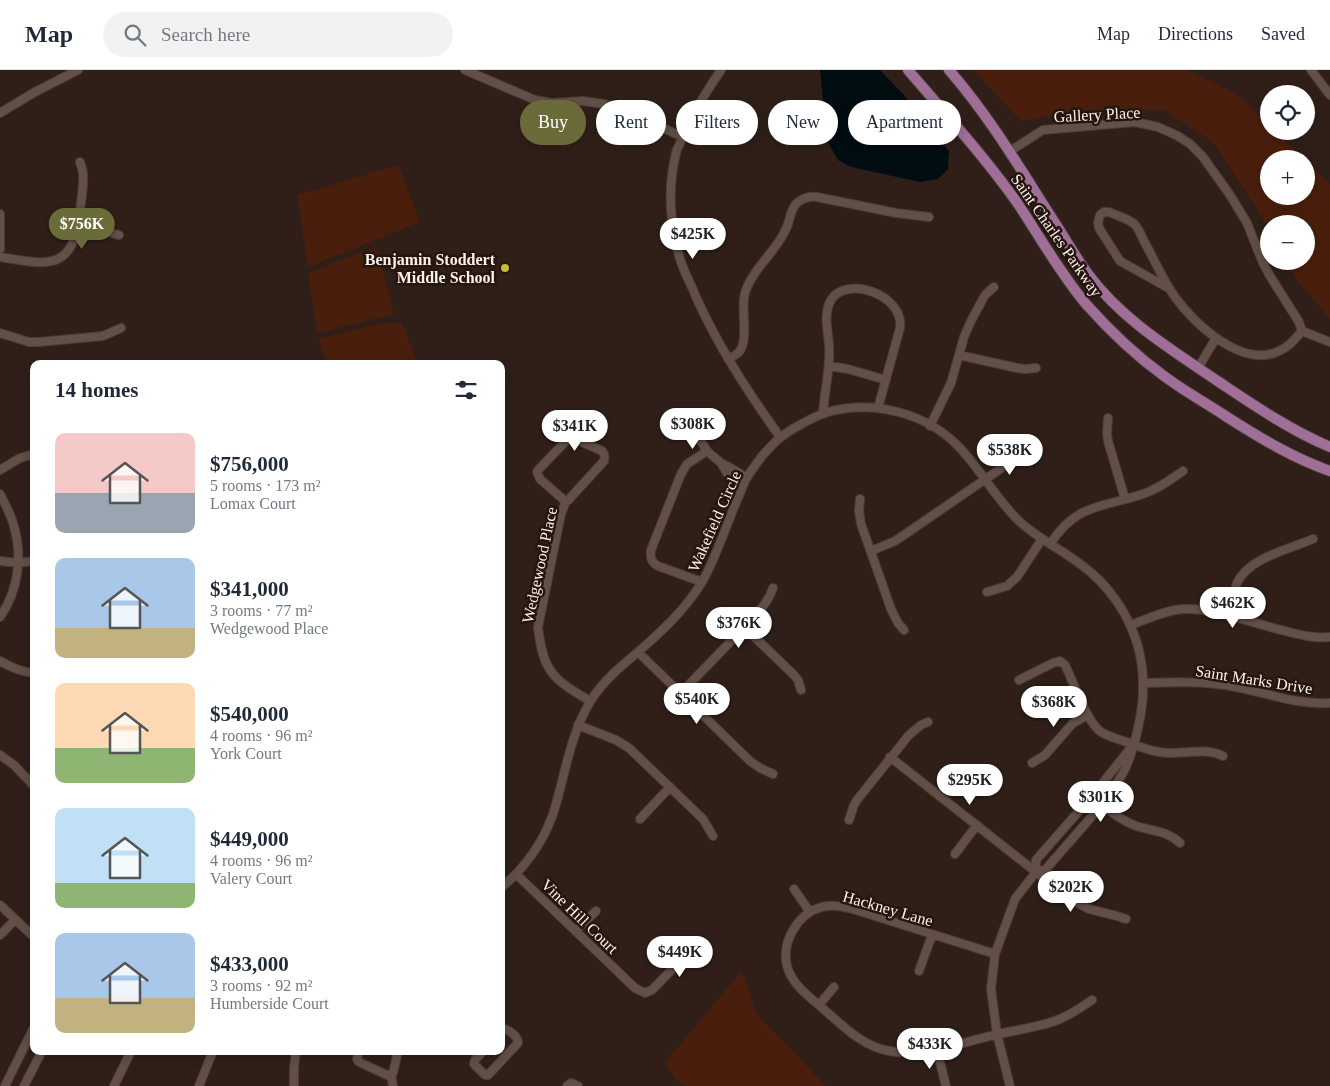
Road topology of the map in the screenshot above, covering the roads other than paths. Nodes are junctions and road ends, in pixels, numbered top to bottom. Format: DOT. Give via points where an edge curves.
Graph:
graph roads {
  1 [pos="78,70"];
  2 [pos="465,70"];
  3 [pos="721,70"];
  4 [pos="908,70"];
  5 [pos="949,70"];
  6 [pos="1311,70"];
  7 [pos="66,73"];
  8 [pos="1330,95"];
  9 [pos="702,100"];
  10 [pos="0,113"];
  11 [pos="676,134"];
  12 [pos="680,145"];
  13 [pos="1010,151"];
  14 [pos="80,162"];
  15 [pos="0,214"];
  16 [pos="930,217"];
  17 [pos="78,224"];
  18 [pos="119,235"];
  19 [pos="0,249"];
  20 [pos="0,257"];
  21 [pos="994,287"];
  22 [pos="1170,289"];
  23 [pos="122,328"];
  24 [pos="1302,331"];
  25 [pos="0,333"];
  26 [pos="1216,338"];
  27 [pos="1330,342"];
  28 [pos="960,355"];
  29 [pos="728,359"];
  30 [pos="829,366"];
  31 [pos="1036,368"];
  32 [pos="1198,368"];
  33 [pos="886,380"];
  34 [pos="878,408"];
  35 [pos="823,414"];
  36 [pos="1108,418"];
  37 [pos="687,419"];
  38 [pos="930,426"];
  39 [pos="780,437"];
  40 [pos="1330,447"];
  41 [pos="707,451"];
  42 [pos="1022,454"];
  43 [pos="30,455"];
  44 [pos="0,470"];
  45 [pos="1183,471"];
  46 [pos="1330,472"];
  47 [pos="985,479"];
  48 [pos="745,481"];
  49 [pos="0,494"];
  50 [pos="860,499"];
  51 [pos="1125,499"];
  52 [pos="566,502"];
  53 [pos="1042,539"];
  54 [pos="1313,539"];
  55 [pos="1050,544"];
  56 [pos="871,551"];
  57 [pos="0,561"];
  58 [pos="30,562"];
  59 [pos="18,563"];
  60 [pos="702,582"];
  61 [pos="773,588"];
  62 [pos="987,592"];
  63 [pos="0,617"];
  64 [pos="1230,617"];
  65 [pos="1131,625"];
  66 [pos="744,627"];
  67 [pos="904,630"];
  68 [pos="1330,638"];
  69 [pos="638,652"];
  70 [pos="0,661"];
  71 [pos="30,673"];
  72 [pos="1019,680"];
  73 [pos="1144,683"];
  74 [pos="801,690"];
  75 [pos="680,694"];
  76 [pos="590,701"];
  77 [pos="1330,703"];
  78 [pos="1088,715"];
  79 [pos="928,722"];
  80 [pos="578,725"];
  81 [pos="1133,744"];
  82 [pos="0,755"];
  83 [pos="1223,756"];
  84 [pos="890,757"];
  85 [pos="1032,763"];
  86 [pos="773,774"];
  87 [pos="30,782"];
  88 [pos="670,787"];
  89 [pos="1093,795"];
  90 [pos="1102,804"];
  91 [pos="640,819"];
  92 [pos="849,820"];
  93 [pos="977,825"];
  94 [pos="712,836"];
  95 [pos="1180,843"];
  96 [pos="955,854"];
  97 [pos="1036,872"];
  98 [pos="516,874"];
  99 [pos="505,884"];
  100 [pos="794,889"];
  101 [pos="0,905"];
  102 [pos="596,911"];
  103 [pos="810,912"];
  104 [pos="1126,919"];
  105 [pos="15,920"];
  106 [pos="575,930"];
  107 [pos="30,933"];
  108 [pos="0,935"];
  109 [pos="932,935"];
  110 [pos="690,945"];
  111 [pos="995,954"];
  112 [pos="919,971"];
  113 [pos="834,987"];
  114 [pos="1092,1000"];
  115 [pos="819,1005"];
  116 [pos="505,1029"];
  117 [pos="997,1034"];
  118 [pos="30,1035"];
  119 [pos="937,1050"];
  120 [pos="40,1055"];
  121 [pos="129,1055"];
  122 [pos="211,1055"];
  123 [pos="296,1055"];
  124 [pos="358,1055"];
  125 [pos="397,1055"];
  126 [pos="479,1055"];
  127 [pos="391,1075"];
  128 [pos="5,1086"];
  129 [pos="24,1086"];
  130 [pos="114,1086"];
  131 [pos="199,1086"];
  132 [pos="294,1086"];
  133 [pos="393,1086"];
  134 [pos="567,1086"];
  135 [pos="578,1086"];
  136 [pos="946,1086"];
  137 [pos="1010,1086"];
  1 -- 7 [label="street"];
  2 -- 11 [label="street" via="535,100 604,104"];
  3 -- 9 [label="street"];
  4 -- 46 [label="main road, Saint Charles Parkway" via="984,159 1086,304 1125,344 1178,386 1257,436"];
  5 -- 13 [label="main road, Saint Charles Parkway"];
  6 -- 8 [label="street"];
  7 -- 10 [label="street"];
  12 -- 29 [label="street" via="671,185 674,231 682,262"];
  13 -- 24 [label="street, Gallery Place" via="1043,130 1135,122 1166,130 1190,144 1213,170 1247,223 1263,263"];
  13 -- 32 [label="main road, Saint Charles Parkway" via="1097,285 1130,319"];
  14 -- 17 [label="street" via="83,174"];
  15 -- 19 [label="street"];
  16 -- 29 [label="street" via="817,197 800,200 783,234 745,291 743,344 738,354"];
  17 -- 18 [label="street"];
  17 -- 20 [label="street" via="72,246 51,262"];
  21 -- 28 [label="street" via="976,310"];
  22 -- 22 [label="street" via="1135,225 1109,212 1102,213 1099,228 1120,262"];
  22 -- 26 [label="street" via="1194,320"];
  23 -- 25 [label="street" via="103,336 46,342 29,342"];
  24 -- 26 [label="street" via="1285,348 1266,354 1242,351"];
  24 -- 27 [label="street"];
  26 -- 32 [label="street"];
  28 -- 31 [label="street" via="1017,368"];
  28 -- 38 [label="street" via="949,390"];
  29 -- 39 [label="street"];
  30 -- 33 [label="street"];
  30 -- 33 [label="street" via="828,305 840,291 862,290 887,299 900,319"];
  30 -- 35 [label="street"];
  32 -- 40 [label="main road, Saint Charles Parkway" via="1275,419"];
  33 -- 34 [label="street"];
  34 -- 35 [label="street, Wakefield Circle" via="852,408"];
  34 -- 38 [label="street, Wakefield Circle" via="916,417"];
  35 -- 39 [label="street, Wakefield Circle"];
  36 -- 51 [label="street" via="1108,441"];
  37 -- 41 [label="street"];
  38 -- 47 [label="street, Wakefield Circle" via="958,445"];
  39 -- 48 [label="street, Wakefield Circle"];
  41 -- 48 [label="street"];
  41 -- 60 [label="street" via="687,464 681,474 650,556 658,566"];
  42 -- 47 [label="street"];
  43 -- 44 [label="street"];
  45 -- 51 [label="street" via="1155,490"];
  47 -- 53 [label="street, Wakefield Circle" via="1015,517"];
  47 -- 56 [label="street" via="895,541"];
  48 -- 60 [label="street, Wakefield Circle"];
  49 -- 59 [label="street" via="13,524"];
  50 -- 56 [label="street" via="859,517"];
  51 -- 55 [label="street" via="1077,515 1063,526"];
  52 -- 52 [label="street, Wedgewood Place" via="540,479 537,472 567,440 573,438 602,451 605,458"];
  52 -- 76 [label="street, Wedgewood Place" via="538,627 542,654 554,677"];
  53 -- 55 [label="street, Wakefield Circle"];
  53 -- 62 [label="street" via="1017,577 1007,586"];
  54 -- 64 [label="street" via="1249,567 1236,585"];
  55 -- 65 [label="street, Wakefield Circle" via="1097,578"];
  56 -- 67 [label="street" via="895,618"];
  57 -- 59 [label="street"];
  58 -- 59 [label="street"];
  59 -- 63 [label="street" via="13,590"];
  60 -- 69 [label="street, Wakefield Circle" via="677,614"];
  61 -- 66 [label="street" via="771,596"];
  64 -- 65 [label="street" via="1176,610"];
  64 -- 68 [label="street" via="1307,636"];
  65 -- 73 [label="street, Wakefield Circle"];
  66 -- 74 [label="street" via="794,675"];
  66 -- 75 [label="street"];
  69 -- 75 [label="street"];
  69 -- 76 [label="street, Wakefield Circle" via="608,678"];
  70 -- 71 [label="street"];
  72 -- 78 [label="street" via="1060,661 1065,665"];
  73 -- 77 [label="street, Saint Marks Drive" via="1218,684 1297,701"];
  73 -- 81 [label="street, Wakefield Circle" via="1141,714"];
  75 -- 86 [label="street" via="750,761"];
  76 -- 80 [label="street, Wakefield Circle"];
  78 -- 81 [label="street" via="1102,732"];
  78 -- 85 [label="street" via="1073,724 1045,755"];
  79 -- 84 [label="street" via="913,731"];
  80 -- 88 [label="street" via="622,743"];
  80 -- 98 [label="street, Wakefield Circle" via="548,826 534,852"];
  81 -- 83 [label="street" via="1161,753 1203,752"];
  81 -- 89 [label="street, Wakefield Circle"];
  81 -- 90 [label="street, Wakefield Circle" via="1124,772"];
  82 -- 87 [label="street"];
  84 -- 92 [label="street" via="857,800"];
  84 -- 93 [label="street"];
  88 -- 91 [label="street"];
  88 -- 94 [label="street" via="703,819"];
  89 -- 90 [label="street"];
  89 -- 97 [label="street, Wakefield Circle" via="1036,860"];
  90 -- 95 [label="street" via="1125,821 1174,837"];
  90 -- 97 [label="street, Wakefield Circle" via="1045,870"];
  93 -- 96 [label="street"];
  93 -- 97 [label="street"];
  97 -- 104 [label="street" via="1079,904"];
  97 -- 111 [label="street, Wakefield Circle" via="1015,899"];
  98 -- 99 [label="street, Wakefield Circle"];
  98 -- 106 [label="street, Vine Hill Court"];
  100 -- 103 [label="street"];
  101 -- 105 [label="street"];
  102 -- 106 [label="street"];
  103 -- 109 [label="street, Hackney Lane" via="823,907 847,907"];
  103 -- 115 [label="street" via="794,929 787,944 786,958 789,972 797,985"];
  105 -- 107 [label="street"];
  105 -- 108 [label="street"];
  106 -- 110 [label="street, Vine Hill Court" via="643,993 656,987 682,959"];
  109 -- 111 [label="street, Hackney Lane"];
  109 -- 112 [label="street"];
  111 -- 117 [label="street, Wakefield Circle" via="991,989"];
  113 -- 115 [label="street"];
  114 -- 117 [label="street" via="1052,1022"];
  115 -- 119 [label="street" via="854,1035 880,1048 902,1052"];
  116 -- 126 [label="street" via="518,1043 487,1076 474,1064"];
  117 -- 119 [label="street"];
  117 -- 137 [label="street, Wakefield Circle"];
  118 -- 128 [label="street"];
  119 -- 136 [label="street"];
  120 -- 129 [label="street"];
  121 -- 130 [label="street"];
  122 -- 131 [label="street"];
  123 -- 132 [label="street"];
  124 -- 127 [label="street" via="358,1062"];
  125 -- 127 [label="street"];
  127 -- 133 [label="street"];
  134 -- 135 [label="street" via="571,1083"];
}
